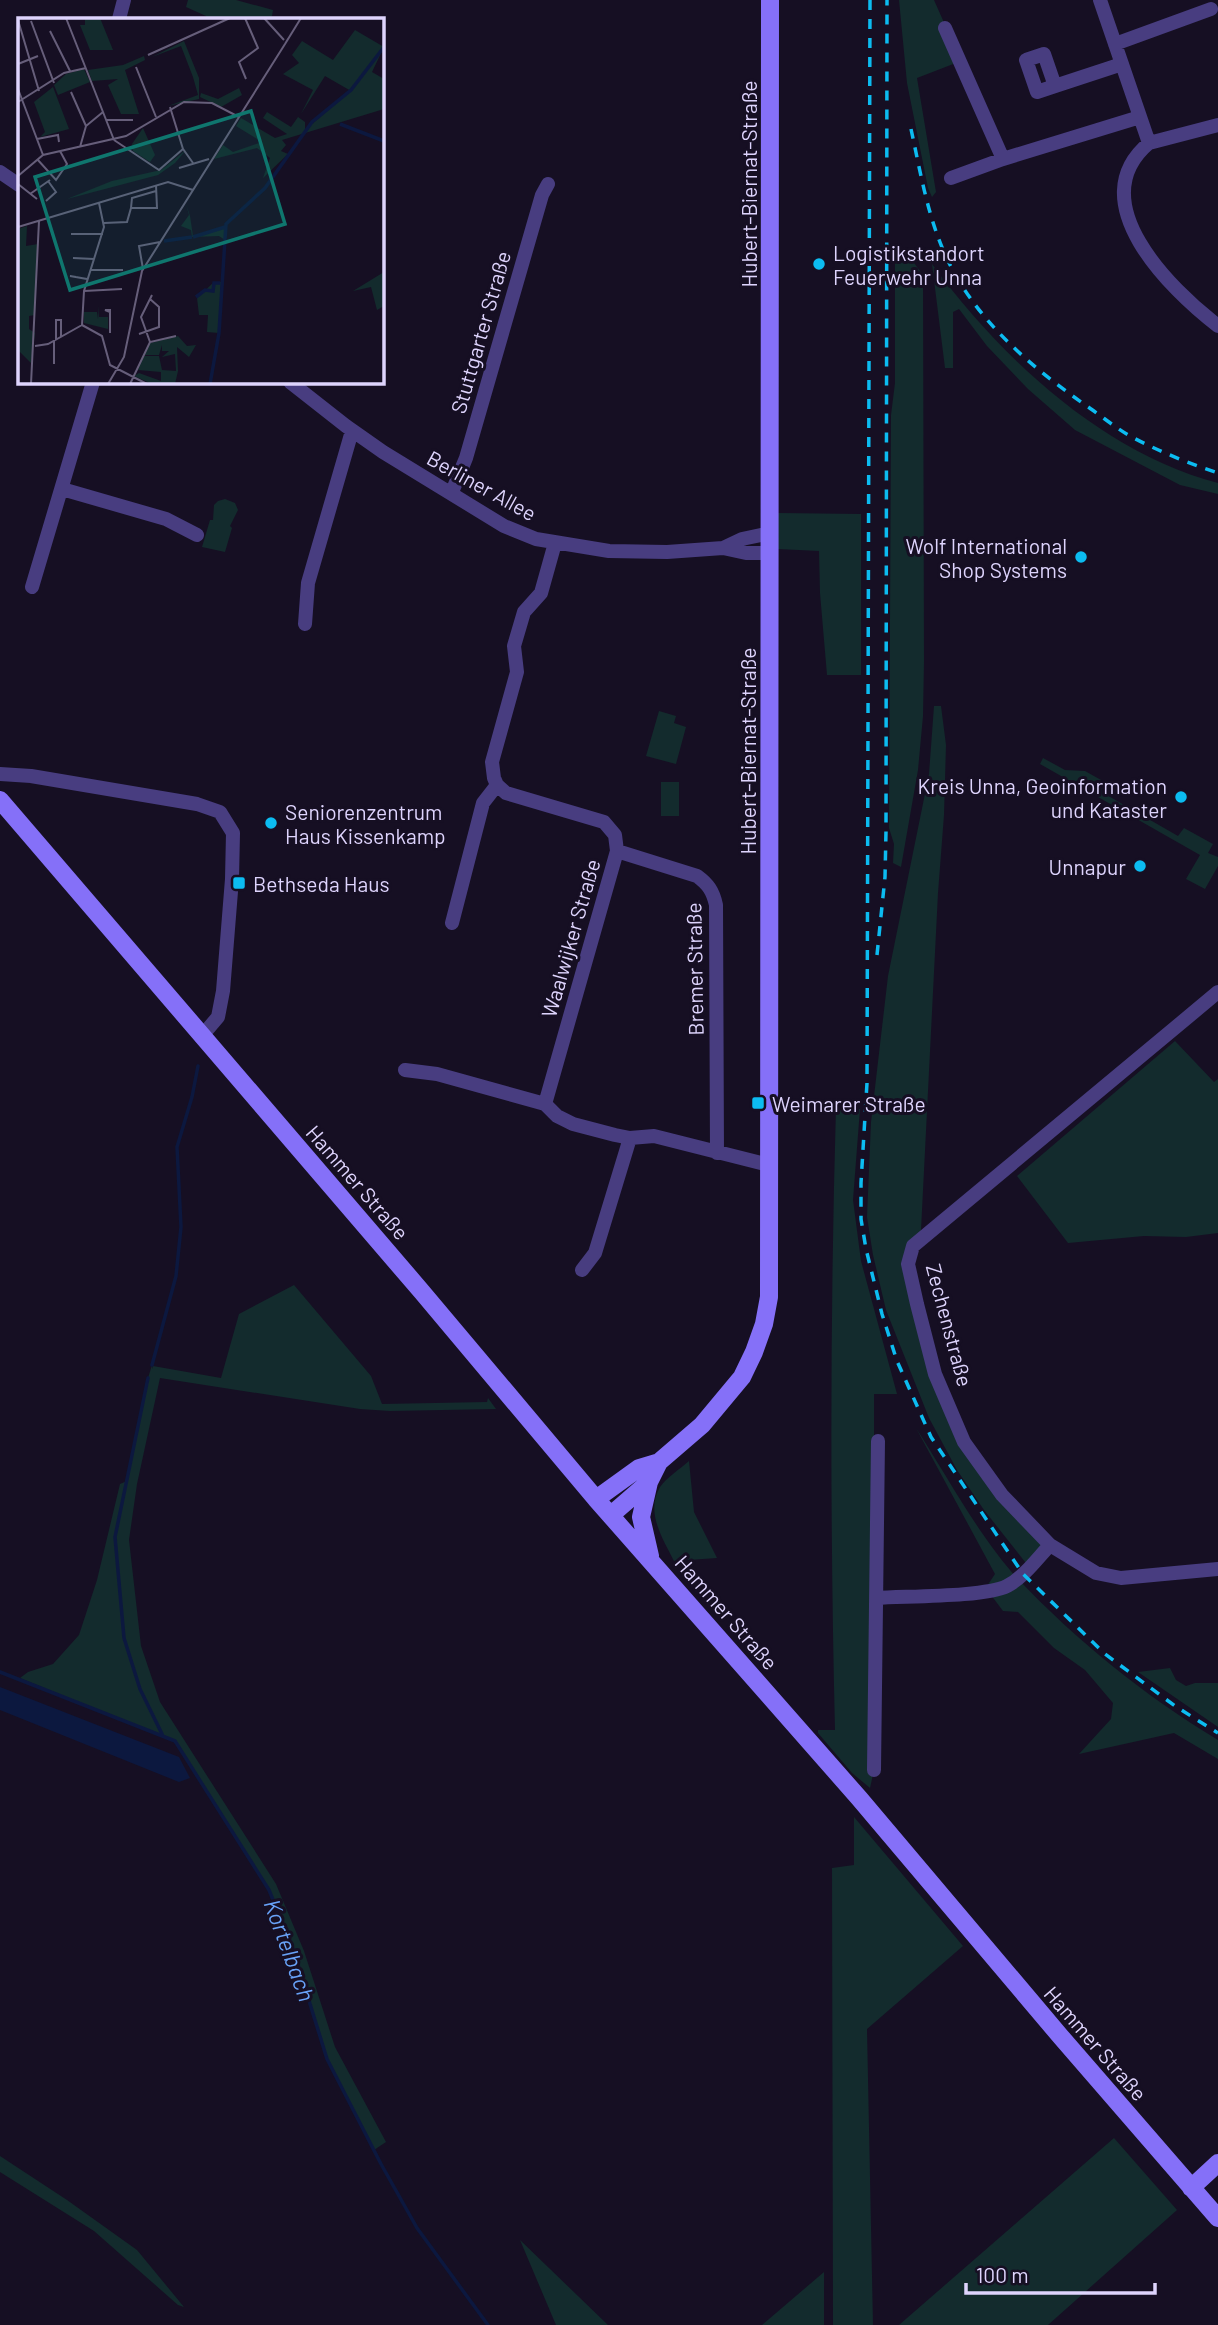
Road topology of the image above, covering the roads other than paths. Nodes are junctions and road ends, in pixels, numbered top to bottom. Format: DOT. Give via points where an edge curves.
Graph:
graph roads {
  1 [pos="124,0"];
  2 [pos="770,0"];
  3 [pos="1100,0"];
  4 [pos="1211,9"];
  5 [pos="120,18"];
  6 [pos="945,28"];
  7 [pos="1115,44"];
  8 [pos="1122,64"];
  9 [pos="1055,86"];
  10 [pos="1140,117"];
  11 [pos="1218,125"];
  12 [pos="1149,144"];
  13 [pos="1003,159"];
  14 [pos="0,172"];
  15 [pos="951,178"];
  16 [pos="18,184"];
  17 [pos="548,184"];
  18 [pos="1218,326"];
  19 [pos="93,383"];
  20 [pos="291,383"];
  21 [pos="352,431"];
  22 [pos="62,489"];
  23 [pos="452,492"];
  24 [pos="771,533"];
  25 [pos="197,535"];
  26 [pos="555,543"];
  27 [pos="723,548"];
  28 [pos="770,553"];
  29 [pos="32,587"];
  30 [pos="305,624"];
  31 [pos="0,774"];
  32 [pos="497,785"];
  33 [pos="0,800"];
  34 [pos="617,850"];
  35 [pos="452,923"];
  36 [pos="1218,992"];
  37 [pos="201,1037"];
  38 [pos="405,1070"];
  39 [pos="545,1104"];
  40 [pos="629,1138"];
  41 [pos="718,1153"];
  42 [pos="769,1165"];
  43 [pos="582,1270"];
  44 [pos="878,1441"];
  45 [pos="659,1462"];
  46 [pos="649,1482"];
  47 [pos="596,1499"];
  48 [pos="611,1515"];
  49 [pos="1050,1545"];
  50 [pos="652,1561"];
  51 [pos="1218,1569"];
  52 [pos="877,1598"];
  53 [pos="874,1770"];
  54 [pos="1218,2162"];
  55 [pos="1191,2188"];
  56 [pos="1218,2218"];
  1 -- 5 [label="street"];
  2 -- 24 [label="main road, Hubert-Biernat-Straße"];
  3 -- 7 [label="street"];
  4 -- 7 [label="street"];
  6 -- 13 [label="street"];
  7 -- 8 [label="street"];
  8 -- 9 [label="street"];
  8 -- 10 [label="street"];
  10 -- 12 [label="street"];
  10 -- 13 [label="street"];
  11 -- 12 [label="street"];
  12 -- 18 [label="street" via="1128,170 1124,204 1160,273"];
  13 -- 15 [label="street"];
  14 -- 16 [label="street"];
  17 -- 23 [label="street, Stuttgarter Straße"];
  19 -- 22 [label="street"];
  20 -- 21 [label="street, Berliner Allee"];
  21 -- 23 [label="street, Berliner Allee"];
  21 -- 30 [label="street" via="308,583"];
  22 -- 25 [label="street" via="166,519"];
  22 -- 29 [label="street"];
  23 -- 26 [label="street, Berliner Allee" via="504,526"];
  24 -- 27 [label="street, Berliner Allee"];
  24 -- 28 [label="main road, Hubert-Biernat-Straße"];
  26 -- 27 [label="street, Berliner Allee" via="623,551"];
  26 -- 32 [label="street" via="541,593 524,612 514,646 517,672 492,762"];
  27 -- 28 [label="street, Berliner Allee"];
  28 -- 42 [label="main road, Hubert-Biernat-Straße"];
  31 -- 37 [label="street" via="197,804 220,813 233,833 223,992 218,1017"];
  32 -- 34 [label="street, Waalwijker Straße" via="506,793 604,822 615,835"];
  32 -- 35 [label="street" via="483,803"];
  33 -- 37 [label="main road, Hammer Straße"];
  34 -- 39 [label="street, Waalwijker Straße"];
  34 -- 41 [label="street, Bremer Straße" via="697,876 713,892"];
  36 -- 49 [label="street, Zechenstraße" via="914,1246 908,1264 935,1374 964,1442 1002,1495"];
  37 -- 47 [label="main road, Hammer Straße"];
  38 -- 39 [label="street" via="437,1074"];
  39 -- 40 [label="street" via="573,1124"];
  40 -- 41 [label="street" via="654,1136"];
  40 -- 43 [label="street" via="595,1253"];
  41 -- 42 [label="street"];
  42 -- 45 [label="main road, Hubert-Biernat-Straße" via="769,1297 754,1352 726,1399"];
  44 -- 52 [label="street"];
  45 -- 46 [label="main road, Hubert-Biernat-Straße"];
  45 -- 47 [label="main road, Hubert-Biernat-Straße" via="639,1468"];
  46 -- 48 [label="main road, Hubert-Biernat-Straße"];
  46 -- 50 [label="main road" via="641,1517"];
  47 -- 48 [label="main road, Hammer Straße"];
  48 -- 50 [label="main road, Hammer Straße"];
  49 -- 51 [label="street, Zechenstraße" via="1096,1573 1121,1578"];
  49 -- 52 [label="street" via="1006,1587"];
  50 -- 55 [label="main road, Hammer Straße"];
  52 -- 53 [label="street"];
  54 -- 55 [label="main road"];
  55 -- 56 [label="main road, Hammer Straße"];
}
